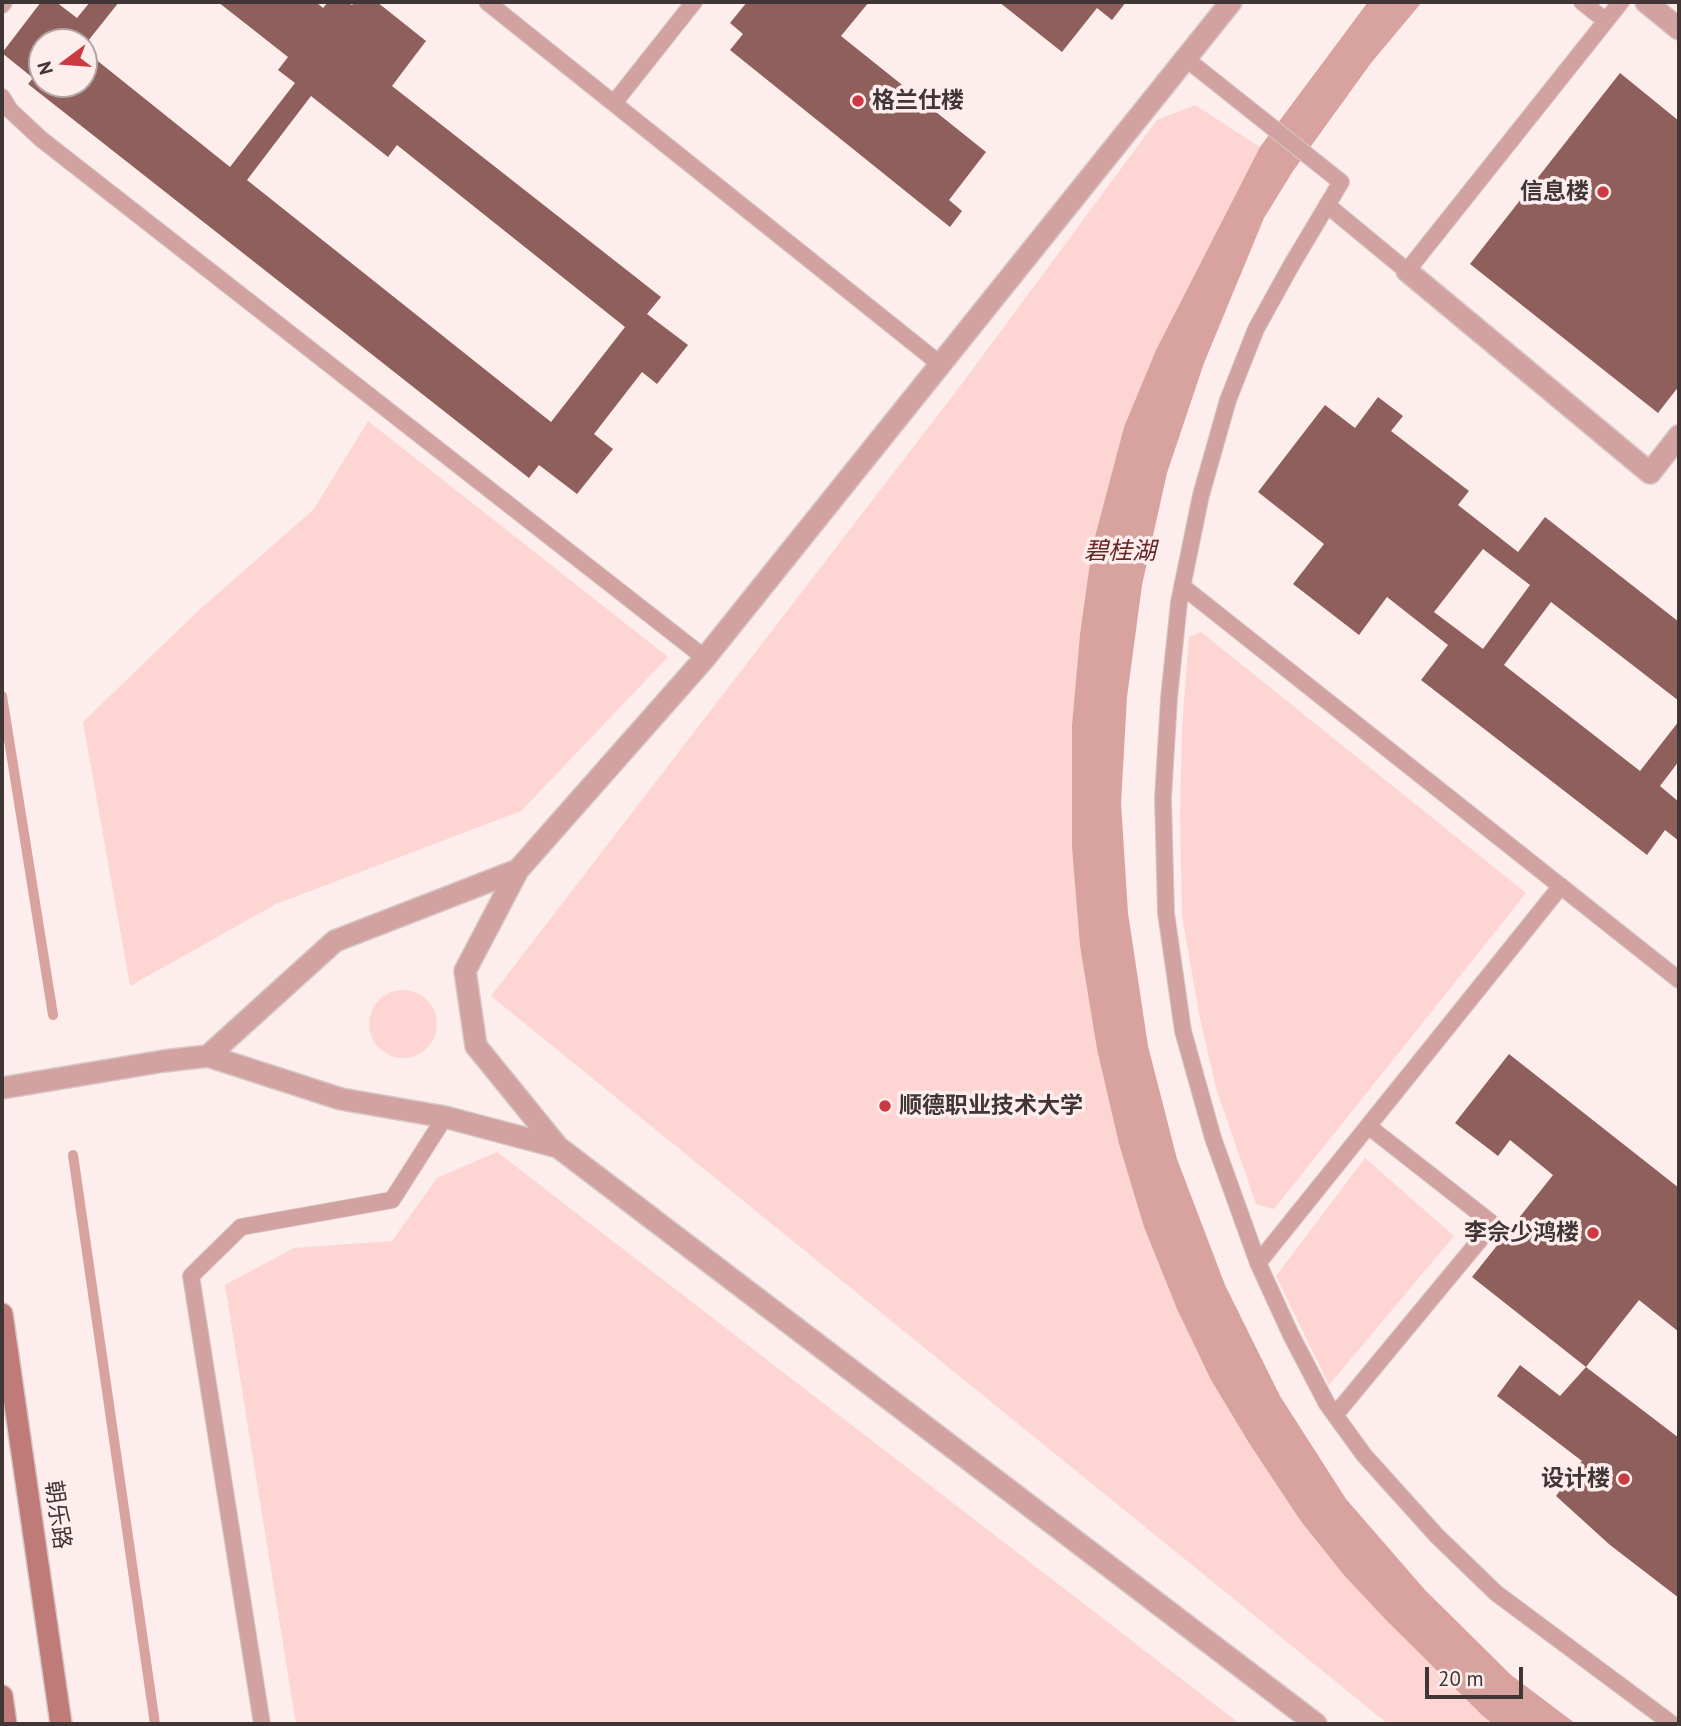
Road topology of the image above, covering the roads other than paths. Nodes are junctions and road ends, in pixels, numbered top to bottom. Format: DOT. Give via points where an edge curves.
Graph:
graph roads {
  1 [pos="487,2"];
  2 [pos="694,2"];
  3 [pos="1231,2"];
  4 [pos="1582,2"];
  5 [pos="1621,2"];
  6 [pos="1646,2"];
  7 [pos="1606,21"];
  8 [pos="1679,29"];
  9 [pos="1185,58"];
  10 [pos="2,97"];
  11 [pos="614,103"];
  12 [pos="1327,205"];
  13 [pos="1407,271"];
  14 [pos="940,364"];
  15 [pos="1679,436"];
  16 [pos="1182,586"];
  17 [pos="705,658"];
  18 [pos="518,870"];
  19 [pos="1561,886"];
  20 [pos="1679,980"];
  21 [pos="208,1056"];
  22 [pos="2,1088"];
  23 [pos="445,1117"];
  24 [pos="1368,1126"];
  25 [pos="558,1147"];
  26 [pos="1258,1263"];
  27 [pos="2,1314"];
  28 [pos="1335,1415"];
  29 [pos="2,1696"];
  30 [pos="6,1724"];
  31 [pos="61,1724"];
  32 [pos="262,1724"];
  33 [pos="1316,1724"];
  34 [pos="1672,1724"];
  1 -- 11 [label="lane"];
  2 -- 11 [label="lane"];
  3 -- 9 [label="street"];
  4 -- 7 [label="lane"];
  5 -- 7 [label="lane"];
  6 -- 8 [label="street"];
  7 -- 13 [label="lane"];
  9 -- 12 [label="lane" via="1341,182"];
  9 -- 14 [label="street"];
  10 -- 17 [label="lane" via="41,139"];
  11 -- 14 [label="lane"];
  12 -- 13 [label="lane"];
  12 -- 16 [label="lane" via="1256,329 1228,400"];
  13 -- 15 [label="street" via="1650,473"];
  14 -- 17 [label="street"];
  16 -- 19 [label="lane"];
  16 -- 26 [label="lane" via="1163,798 1166,913 1183,1031 1213,1138"];
  17 -- 18 [label="street"];
  18 -- 21 [label="street" via="335,941"];
  18 -- 25 [label="street" via="465,971 476,1046"];
  19 -- 20 [label="lane"];
  19 -- 24 [label="lane"];
  21 -- 22 [label="street"];
  21 -- 23 [label="street" via="341,1099"];
  23 -- 25 [label="street"];
  23 -- 32 [label="lane" via="392,1200 241,1227 191,1276"];
  24 -- 26 [label="lane"];
  24 -- 28 [label="lane" via="1493,1224"];
  25 -- 33 [label="street"];
  26 -- 28 [label="lane"];
  27 -- 31 [label="street, 朝乐路"];
  28 -- 34 [label="lane" via="1428,1526 1496,1592"];
  29 -- 30 [label="street"];
}
